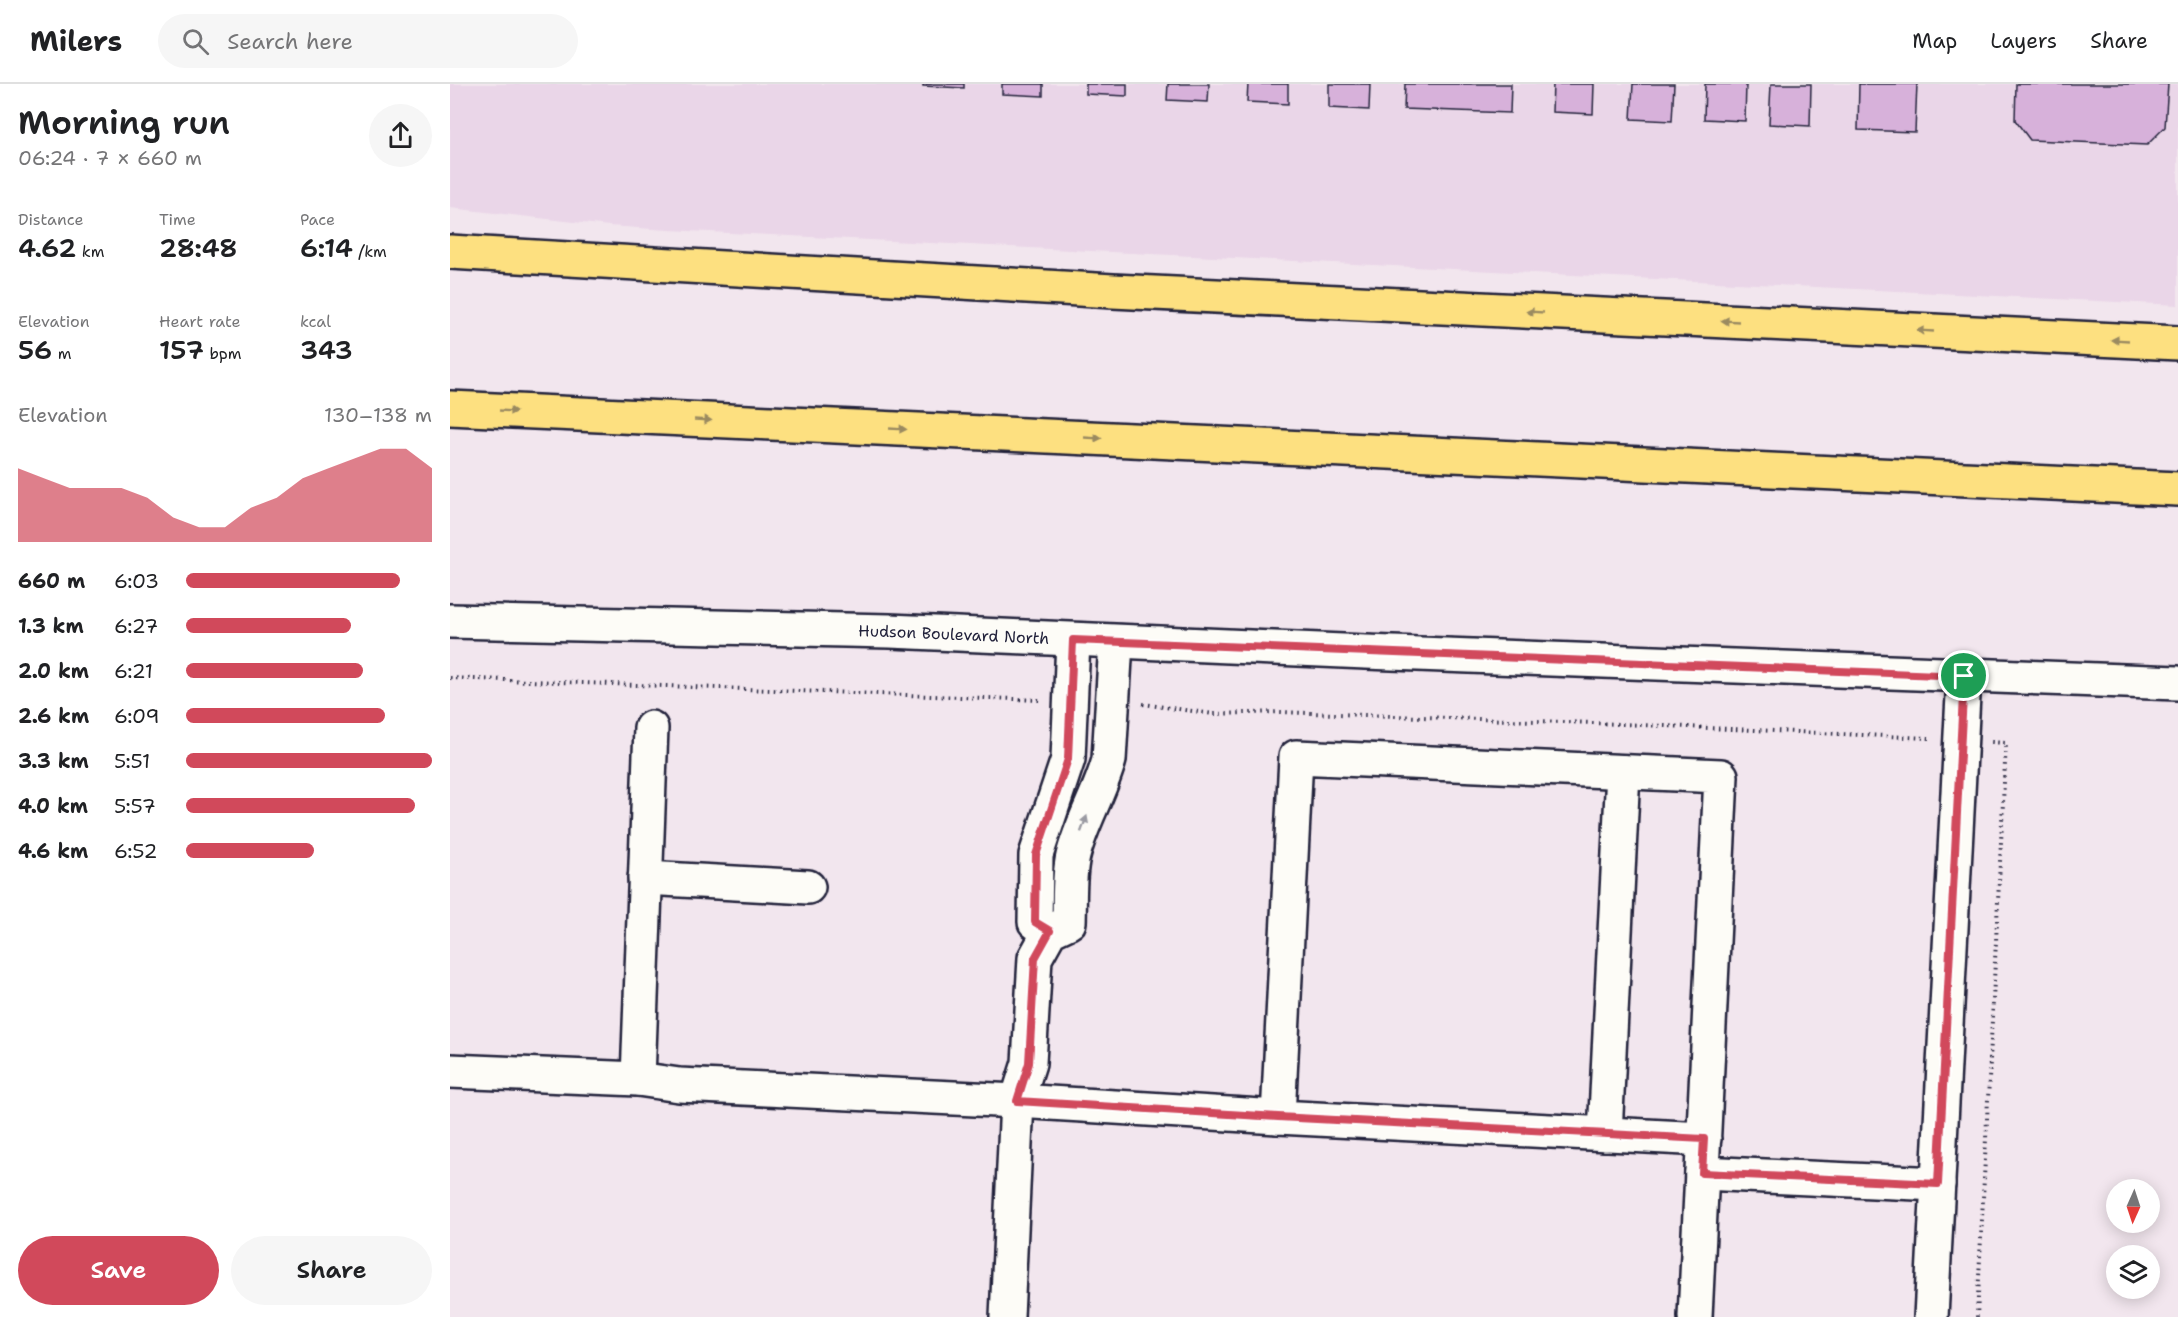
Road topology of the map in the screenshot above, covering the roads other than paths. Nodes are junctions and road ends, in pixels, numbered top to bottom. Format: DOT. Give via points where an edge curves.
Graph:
graph roads {
  1 [pos="450,229"];
  2 [pos="450,252"];
  3 [pos="619,262"];
  4 [pos="2178,343"];
  5 [pos="450,408"];
  6 [pos="2178,489"];
  7 [pos="450,621"];
  8 [pos="1073,640"];
  9 [pos="1116,642"];
  10 [pos="1964,676"];
  11 [pos="2178,683"];
  12 [pos="651,728"];
  13 [pos="1623,772"];
  14 [pos="1036,855"];
  15 [pos="1072,858"];
  16 [pos="645,878"];
  17 [pos="808,887"];
  18 [pos="1050,931"];
  19 [pos="450,1071"];
  20 [pos="638,1079"];
  21 [pos="1017,1101"];
  22 [pos="1278,1117"];
  23 [pos="1605,1134"];
  24 [pos="1704,1139"];
  25 [pos="1702,1173"];
  26 [pos="1938,1184"];
  27 [pos="1007,1317"];
  28 [pos="1695,1317"];
  29 [pos="1931,1317"];
  1 -- 3 [label="highway"];
  2 -- 3 [label="highway"];
  4 -- 3 [label="highway, one-way"];
  5 -- 6 [label="highway, one-way"];
  7 -- 8 [label="street, Hudson Boulevard North" via="890,631"];
  8 -- 9 [label="street, Hudson Boulevard North"];
  8 -- 14 [label="street" via="1068,759"];
  9 -- 10 [label="street, Hudson Boulevard North"];
  15 -- 9 [label="street, one-way" via="1109,760"];
  10 -- 11 [label="street, Hudson Boulevard North"];
  10 -- 26 [label="street"];
  12 -- 16 [label="street"];
  13 -- 22 [label="street" via="1296,757"];
  13 -- 23 [label="street"];
  13 -- 24 [label="street" via="1721,776"];
  14 -- 15 [label="street"];
  14 -- 18 [label="street" via="1035,922"];
  15 -- 18 [label="street" via="1069,922"];
  16 -- 17 [label="street"];
  16 -- 20 [label="street"];
  18 -- 21 [label="street" via="1035,958 1029,1063"];
  19 -- 20 [label="street"];
  20 -- 21 [label="street" via="679,1086"];
  21 -- 22 [label="street"];
  21 -- 27 [label="street"];
  22 -- 23 [label="street"];
  23 -- 24 [label="street"];
  24 -- 25 [label="street"];
  25 -- 26 [label="street"];
  25 -- 28 [label="street"];
  26 -- 29 [label="street"];
}
